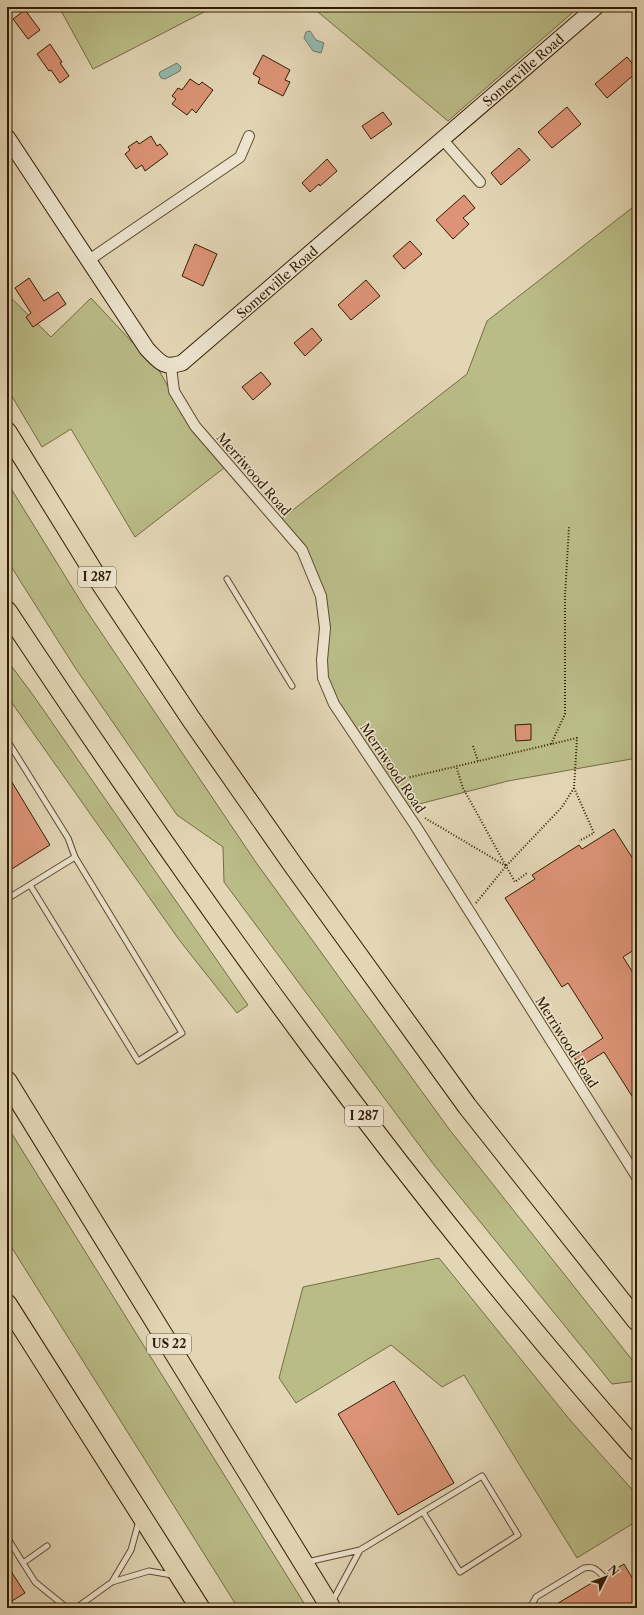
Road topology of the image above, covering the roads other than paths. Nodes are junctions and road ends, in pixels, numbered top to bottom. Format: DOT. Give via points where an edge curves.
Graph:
graph roads {
  1 [pos="596,7"];
  2 [pos="249,136"];
  3 [pos="7,137"];
  4 [pos="443,140"];
  5 [pos="480,182"];
  6 [pos="89,260"];
  7 [pos="171,367"];
  8 [pos="7,432"];
  9 [pos="227,579"];
  10 [pos="7,611"];
  11 [pos="292,686"];
  12 [pos="7,740"];
  13 [pos="75,857"];
  14 [pos="30,885"];
  15 [pos="8,896"];
  16 [pos="7,1081"];
  17 [pos="637,1177"];
  18 [pos="7,1304"];
  19 [pos="637,1321"];
  20 [pos="633,1440"];
  21 [pos="423,1512"];
  22 [pos="141,1514"];
  23 [pos="7,1537"];
  24 [pos="47,1546"];
  25 [pos="360,1550"];
  26 [pos="23,1562"];
  27 [pos="304,1563"];
  28 [pos="603,1576"];
  29 [pos="181,1577"];
  30 [pos="112,1582"];
  31 [pos="330,1607"];
  32 [pos="67,1608"];
  33 [pos="76,1608"];
  34 [pos="200,1608"];
  35 [pos="530,1608"];
  1 -- 4 [label="street, Somerville Road"];
  2 -- 6 [label="street" via="240,157"];
  3 -- 6 [label="street"];
  4 -- 5 [label="street"];
  4 -- 7 [label="street, Somerville Road" via="182,363"];
  6 -- 7 [label="street" via="147,349 160,362"];
  7 -- 17 [label="street, Merriwood Road" via="174,391 196,426 302,550 308,562 321,596 326,628 322,660 323,678 334,704 415,825"];
  8 -- 19 [label="highway, I 287" via="103,586 191,719 293,865 468,1106"];
  9 -- 11 [label="lane"];
  10 -- 20 [label="highway, I 287" via="220,924 349,1097 479,1264"];
  12 -- 13 [label="lane" via="68,838"];
  13 -- 14 [label="lane"];
  13 -- 14 [label="lane" via="182,1033 138,1061"];
  14 -- 15 [label="lane"];
  16 -- 27 [label="highway, US 22"];
  18 -- 22 [label="highway"];
  21 -- 21 [label="lane" via="482,1476 518,1535 460,1572"];
  21 -- 25 [label="lane"];
  22 -- 29 [label="highway"];
  22 -- 30 [label="lane" via="131,1550"];
  23 -- 26 [label="lane"];
  24 -- 26 [label="lane"];
  25 -- 27 [label="lane"];
  25 -- 31 [label="lane"];
  26 -- 32 [label="lane" via="35,1582"];
  27 -- 31 [label="highway, US 22"];
  28 -- 35 [label="lane" via="597,1569 584,1568 536,1597"];
  29 -- 30 [label="lane" via="149,1571"];
  29 -- 34 [label="highway"];
  30 -- 33 [label="lane"];
}
